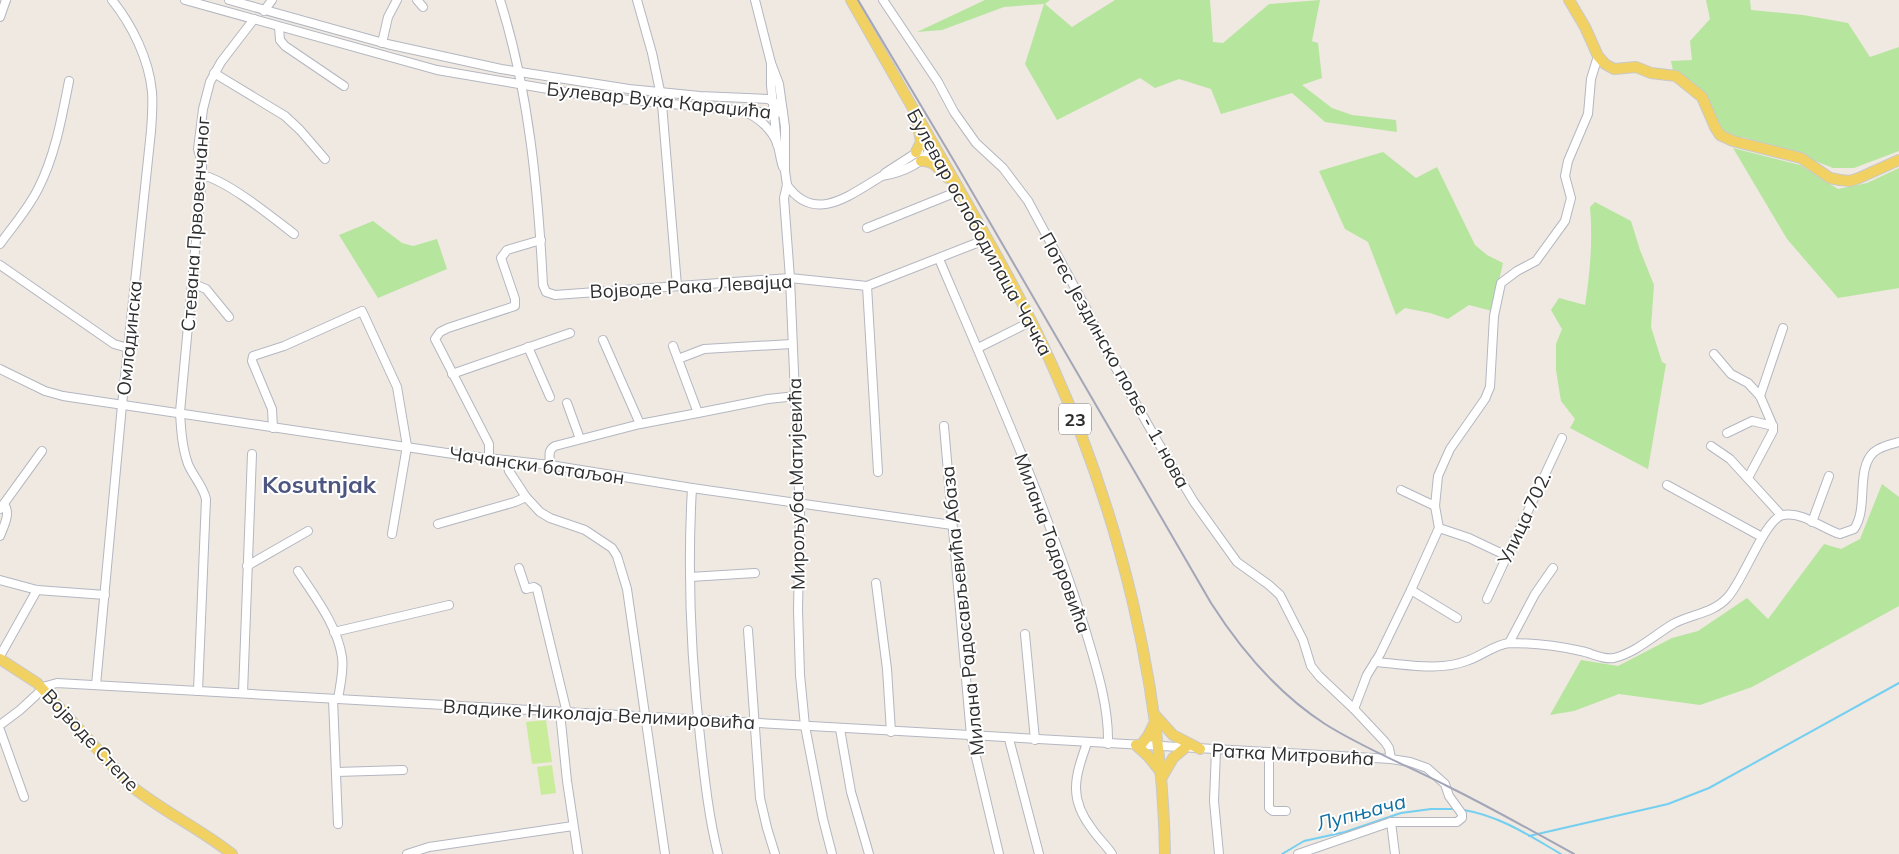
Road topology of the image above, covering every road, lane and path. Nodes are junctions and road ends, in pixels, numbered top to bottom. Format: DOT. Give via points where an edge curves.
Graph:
graph roads {
  1 [pos="6,0"];
  2 [pos="112,0"];
  3 [pos="118,0"];
  4 [pos="185,0"];
  5 [pos="229,0"];
  6 [pos="272,0"];
  7 [pos="397,0"];
  8 [pos="417,0"];
  9 [pos="500,0"];
  10 [pos="637,0"];
  11 [pos="756,0"];
  12 [pos="851,0"];
  13 [pos="882,0"];
  14 [pos="1569,0"];
  15 [pos="212,4"];
  16 [pos="423,7"];
  17 [pos="119,8"];
  18 [pos="264,11"];
  19 [pos="0,17"];
  20 [pos="254,19"];
  21 [pos="279,26"];
  22 [pos="382,43"];
  23 [pos="1598,56"];
  24 [pos="771,62"];
  25 [pos="519,72"];
  26 [pos="214,73"];
  27 [pos="69,81"];
  28 [pos="344,86"];
  29 [pos="523,86"];
  30 [pos="660,91"];
  31 [pos="773,101"];
  32 [pos="662,104"];
  33 [pos="744,111"];
  34 [pos="779,113"];
  35 [pos="918,116"];
  36 [pos="778,144"];
  37 [pos="934,149"];
  38 [pos="918,156"];
  39 [pos="325,159"];
  40 [pos="1899,160"];
  41 [pos="785,171"];
  42 [pos="202,175"];
  43 [pos="787,185"];
  44 [pos="957,186"];
  45 [pos="867,228"];
  46 [pos="294,234"];
  47 [pos="987,239"];
  48 [pos="541,240"];
  49 [pos="0,244"];
  50 [pos="939,259"];
  51 [pos="0,265"];
  52 [pos="790,278"];
  53 [pos="192,283"];
  54 [pos="677,286"];
  55 [pos="867,286"];
  56 [pos="229,317"];
  57 [pos="1032,322"];
  58 [pos="1783,328"];
  59 [pos="570,334"];
  60 [pos="603,340"];
  61 [pos="792,344"];
  62 [pos="674,346"];
  63 [pos="528,347"];
  64 [pos="128,348"];
  65 [pos="978,348"];
  66 [pos="1714,354"];
  67 [pos="678,359"];
  68 [pos="0,369"];
  69 [pos="452,374"];
  70 [pos="796,396"];
  71 [pos="1760,396"];
  72 [pos="550,397"];
  73 [pos="567,403"];
  74 [pos="122,405"];
  75 [pos="180,412"];
  76 [pos="698,413"];
  77 [pos="640,424"];
  78 [pos="944,426"];
  79 [pos="1773,426"];
  80 [pos="273,428"];
  81 [pos="1727,433"];
  82 [pos="580,438"];
  83 [pos="1562,438"];
  84 [pos="1899,442"];
  85 [pos="407,446"];
  86 [pos="1711,446"];
  87 [pos="42,451"];
  88 [pos="252,454"];
  89 [pos="489,458"];
  90 [pos="506,460"];
  91 [pos="550,466"];
  92 [pos="878,472"];
  93 [pos="1829,476"];
  94 [pos="1748,478"];
  95 [pos="1667,486"];
  96 [pos="692,488"];
  97 [pos="1401,490"];
  98 [pos="526,497"];
  99 [pos="800,503"];
  100 [pos="2,506"];
  101 [pos="1435,506"];
  102 [pos="1781,515"];
  103 [pos="1812,522"];
  104 [pos="438,524"];
  105 [pos="952,525"];
  106 [pos="1439,528"];
  107 [pos="308,530"];
  108 [pos="392,534"];
  109 [pos="0,536"];
  110 [pos="1762,537"];
  111 [pos="1507,556"];
  112 [pos="247,566"];
  113 [pos="519,568"];
  114 [pos="1553,568"];
  115 [pos="298,570"];
  116 [pos="755,573"];
  117 [pos="690,577"];
  118 [pos="0,580"];
  119 [pos="876,583"];
  120 [pos="38,590"];
  121 [pos="1411,590"];
  122 [pos="105,595"];
  123 [pos="1487,599"];
  124 [pos="449,605"];
  125 [pos="1457,618"];
  126 [pos="748,630"];
  127 [pos="334,632"];
  128 [pos="1025,634"];
  129 [pos="1509,643"];
  130 [pos="0,658"];
  131 [pos="1375,662"];
  132 [pos="96,685"];
  133 [pos="42,689"];
  134 [pos="198,691"];
  135 [pos="243,694"];
  136 [pos="336,699"];
  137 [pos="1354,709"];
  138 [pos="564,712"];
  139 [pos="646,717"];
  140 [pos="1154,718"];
  141 [pos="698,720"];
  142 [pos="754,724"];
  143 [pos="0,726"];
  144 [pos="805,726"];
  145 [pos="840,728"];
  146 [pos="0,730"];
  147 [pos="891,732"];
  148 [pos="971,736"];
  149 [pos="1009,738"];
  150 [pos="1035,740"];
  151 [pos="1087,743"];
  152 [pos="1108,744"];
  153 [pos="1138,746"];
  154 [pos="1157,746"];
  155 [pos="1185,748"];
  156 [pos="1200,749"];
  157 [pos="1216,750"];
  158 [pos="1269,753"];
  159 [pos="1391,759"];
  160 [pos="403,770"];
  161 [pos="336,772"];
  162 [pos="1161,775"];
  163 [pos="24,797"];
  164 [pos="1286,811"];
  165 [pos="1391,822"];
  166 [pos="338,824"];
  167 [pos="573,826"];
  168 [pos="442,845"];
  169 [pos="1315,851"];
  170 [pos="232,854"];
  171 [pos="407,854"];
  172 [pos="444,854"];
  173 [pos="578,854"];
  174 [pos="665,854"];
  175 [pos="718,854"];
  176 [pos="775,854"];
  177 [pos="832,854"];
  178 [pos="869,854"];
  179 [pos="999,854"];
  180 [pos="1039,854"];
  181 [pos="1112,854"];
  182 [pos="1165,854"];
  183 [pos="1219,854"];
  184 [pos="1298,854"];
  185 [pos="1395,854"];
  1 -- 19 [label="street"];
  2 -- 17 [label="street, Омладинска"];
  3 -- 17 [label="street"];
  4 -- 15 [label="street, Булевар Вука Караџића"];
  5 -- 18 [label="street, Булевар Вука Караџића"];
  6 -- 18 [label="street"];
  7 -- 22 [label="street" via="388,17"];
  8 -- 16 [label="street"];
  9 -- 25 [label="street"];
  10 -- 30 [label="street"];
  11 -- 24 [label="street"];
  12 -- 35 [label="main road, Булевар ослободилаца Чачка / 23"];
  13 -- 137 [label="street, Потес Јездинско поље - 1. нова" via="938,82 954,112 984,152 1003,168 1028,201 1113,364 1194,502 1237,562 1280,595 1303,640 1311,666"];
  14 -- 23 [label="main road"];
  15 -- 20 [label="street, Булевар Вука Караџића"];
  17 -- 64 [label="street, Омладинска" via="145,60 152,94"];
  18 -- 22 [label="street, Булевар Вука Караџића"];
  20 -- 21 [label="street, Булевар Вука Караџића"];
  20 -- 26 [label="street, Стевана Првовенчаног"];
  21 -- 28 [label="street" via="280,40 285,46"];
  21 -- 29 [label="street, Булевар Вука Караџића" via="437,70"];
  22 -- 25 [label="street, Булевар Вука Караџића"];
  23 -- 40 [label="main road" via="1614,69 1636,67 1650,73 1676,76 1702,97 1720,134 1733,141 1801,158 1830,178 1850,181"];
  23 -- 101 [label="street" via="1591,79 1588,114 1565,176 1571,198 1565,221 1536,261 1501,283 1494,316 1490,387 1450,449 1438,476"];
  24 -- 31 [label="street"];
  24 -- 34 [label="street" via="779,84"];
  25 -- 29 [label="street"];
  25 -- 30 [label="street, Булевар Вука Караџића"];
  26 -- 39 [label="street" via="284,116"];
  26 -- 42 [label="street, Стевана Првовенчаног" via="206,94 198,149"];
  27 -- 49 [label="street" via="61,121 42,180"];
  29 -- 32 [label="street, Булевар Вука Караџића"];
  29 -- 48 [label="street"];
  30 -- 31 [label="street, Булевар Вука Караџића"];
  31 -- 34 [label="street, Булевар Вука Караџића"];
  32 -- 33 [label="street, Булевар Вука Караџића"];
  32 -- 54 [label="street"];
  33 -- 34 [label="street, Булевар Вука Караџића"];
  33 -- 36 [label="street" via="764,125"];
  34 -- 36 [label="street"];
  34 -- 41 [label="street, Мирољуба Матијевића" via="786,138"];
  35 -- 37 [label="main road, Булевар ослободилаца Чачка / 23"];
  35 -- 38 [label="main road" via="921,142"];
  36 -- 41 [label="street"];
  37 -- 38 [label="street"];
  37 -- 44 [label="main road, Булевар ослободилаца Чачка / 23"];
  38 -- 43 [label="street" via="890,175 824,205 805,202"];
  38 -- 44 [label="main road" via="933,163"];
  41 -- 43 [label="street, Мирољуба Матијевића"];
  42 -- 46 [label="street" via="244,198"];
  42 -- 53 [label="street, Стевана Првовенчаног"];
  43 -- 52 [label="street, Мирољуба Матијевића" via="784,198"];
  44 -- 45 [label="street"];
  44 -- 47 [label="main road, Булевар ослободилаца Чачка / 23"];
  47 -- 50 [label="street, Војводе Рака Левајца"];
  47 -- 57 [label="main road, Булевар ослободилаца Чачка / 23"];
  48 -- 54 [label="street, Војводе Рака Левајца" via="543,285 546,292 554,295"];
  48 -- 69 [label="street" via="507,250 501,258 515,306 448,328 435,339"];
  50 -- 55 [label="street, Војводе Рака Левајца"];
  50 -- 65 [label="street, Милана Тодоровића"];
  51 -- 64 [label="street" via="114,344"];
  52 -- 54 [label="street, Војводе Рака Левајца"];
  52 -- 55 [label="street, Војводе Рака Левајца"];
  52 -- 61 [label="street, Мирољуба Матијевића"];
  53 -- 56 [label="street" via="206,289"];
  53 -- 75 [label="street, Стевана Првовенчаног"];
  55 -- 92 [label="street"];
  57 -- 65 [label="street"];
  57 -- 140 [label="main road, Булевар ослободилаца Чачка / 23" via="1084,442 1112,527 1132,602"];
  58 -- 71 [label="street"];
  59 -- 63 [label="street"];
  60 -- 77 [label="street"];
  61 -- 67 [label="street" via="704,349"];
  61 -- 70 [label="street, Мирољуба Матијевића"];
  62 -- 67 [label="street"];
  63 -- 69 [label="street"];
  63 -- 72 [label="street"];
  64 -- 74 [label="street, Омладинска"];
  65 -- 152 [label="street, Милана Тодоровића" via="1003,405 1076,599 1104,700"];
  66 -- 71 [label="street" via="1731,374 1748,383"];
  67 -- 76 [label="street"];
  68 -- 74 [label="street, Чачански батаљон" via="55,394"];
  69 -- 89 [label="street" via="489,444"];
  70 -- 76 [label="street"];
  70 -- 99 [label="street, Мирољуба Матијевића"];
  71 -- 79 [label="street"];
  73 -- 82 [label="street"];
  74 -- 75 [label="street, Чачански батаљон"];
  74 -- 122 [label="street, Омладинска"];
  75 -- 80 [label="street, Чачански батаљон"];
  75 -- 134 [label="street, Стевана Првовенчаног" via="188,464 206,499"];
  76 -- 77 [label="street"];
  77 -- 82 [label="street"];
  78 -- 105 [label="street, Милана Радосављевића Абаза"];
  79 -- 81 [label="street" via="1752,421"];
  79 -- 94 [label="street"];
  80 -- 85 [label="street, Чачански батаљон"];
  80 -- 85 [label="street" via="272,410 252,362 253,356 284,346 362,310 397,387"];
  82 -- 91 [label="street" via="553,447 549,453"];
  83 -- 111 [label="street, Улица 702."];
  84 -- 103 [label="street" via="1882,446 1868,460 1861,513 1854,529 1840,534"];
  85 -- 89 [label="street, Чачански батаљон"];
  85 -- 108 [label="street"];
  86 -- 94 [label="street" via="1730,459"];
  87 -- 100 [label="street"];
  88 -- 112 [label="street"];
  89 -- 90 [label="street, Чачански батаљон"];
  90 -- 91 [label="street, Чачански батаљон"];
  90 -- 98 [label="street" via="508,471"];
  91 -- 96 [label="street, Чачански батаљон"];
  93 -- 103 [label="street"];
  94 -- 102 [label="street"];
  95 -- 110 [label="street"];
  96 -- 99 [label="street, Чачански батаљон"];
  96 -- 117 [label="street"];
  97 -- 101 [label="street"];
  98 -- 104 [label="street"];
  98 -- 139 [label="street" via="546,516 585,530 612,548 617,556 627,589"];
  99 -- 105 [label="street, Чачански батаљон"];
  99 -- 144 [label="street, Мирољуба Матијевића" via="799,665"];
  100 -- 109 [label="street" via="7,509 7,516"];
  101 -- 106 [label="street"];
  102 -- 103 [label="street" via="1793,515"];
  102 -- 110 [label="street" via="1773,520"];
  105 -- 148 [label="street, Милана Радосављевића Абаза"];
  106 -- 111 [label="street"];
  106 -- 121 [label="street"];
  107 -- 112 [label="street"];
  110 -- 129 [label="street" via="1743,576 1727,599 1708,612 1672,624 1630,652 1599,658 1582,651"];
  111 -- 123 [label="street, Улица 702."];
  112 -- 135 [label="street"];
  113 -- 138 [label="street" via="526,589 537,589"];
  114 -- 129 [label="street"];
  115 -- 127 [label="street"];
  116 -- 117 [label="street"];
  117 -- 141 [label="street"];
  118 -- 120 [label="street"];
  119 -- 147 [label="street"];
  120 -- 122 [label="street"];
  120 -- 130 [label="street"];
  121 -- 125 [label="street"];
  121 -- 131 [label="street"];
  122 -- 132 [label="street, Омладинска"];
  124 -- 127 [label="street"];
  126 -- 142 [label="street"];
  127 -- 136 [label="street" via="342,658"];
  128 -- 150 [label="street"];
  129 -- 131 [label="street" via="1448,666"];
  130 -- 133 [label="main road, Војводе Степе"];
  131 -- 137 [label="street"];
  132 -- 133 [label="street, Владике Николаја Велимировића" via="57,683"];
  132 -- 134 [label="street, Владике Николаја Велимировића"];
  133 -- 143 [label="street"];
  133 -- 170 [label="main road, Војводе Степе" via="130,785"];
  134 -- 135 [label="street, Владике Николаја Велимировића"];
  135 -- 136 [label="street, Владике Николаја Велимировића"];
  136 -- 138 [label="street, Владике Николаја Велимировића"];
  136 -- 161 [label="street"];
  137 -- 159 [label="street, Потес Јездинско поље - 1. нова" via="1388,745"];
  138 -- 139 [label="street, Владике Николаја Велимировића"];
  138 -- 167 [label="street"];
  139 -- 141 [label="street, Владике Николаја Велимировића"];
  139 -- 174 [label="street"];
  140 -- 153 [label="main road" via="1148,736"];
  140 -- 154 [label="main road, Булевар ослободилаца Чачка / 23"];
  140 -- 156 [label="main road" via="1173,735"];
  141 -- 142 [label="street, Владике Николаја Велимировића"];
  141 -- 175 [label="street" via="710,824"];
  142 -- 144 [label="street, Владике Николаја Велимировића"];
  142 -- 176 [label="street" via="762,807"];
  144 -- 145 [label="street, Владике Николаја Велимировића"];
  144 -- 177 [label="street, Мирољуба Матијевића"];
  145 -- 147 [label="street, Владике Николаја Велимировића"];
  145 -- 178 [label="street" via="851,792"];
  146 -- 163 [label="street"];
  147 -- 148 [label="street, Владике Николаја Велимировића"];
  148 -- 149 [label="street, Владике Николаја Велимировића"];
  148 -- 179 [label="street, Милана Радосављевића Абаза"];
  149 -- 150 [label="street, Владике Николаја Велимировића"];
  149 -- 180 [label="street"];
  150 -- 151 [label="street, Владике Николаја Велимировића"];
  151 -- 152 [label="street, Владике Николаја Велимировића"];
  151 -- 181 [label="street" via="1076,775 1079,807"];
  152 -- 153 [label="street, Владике Николаја Велимировића"];
  153 -- 154 [label="street, Владике Николаја Велимировића"];
  153 -- 162 [label="main road"];
  154 -- 155 [label="street, Ратка Митровића"];
  154 -- 162 [label="main road, Булевар ослободилаца Чачка / 23"];
  155 -- 156 [label="street, Ратка Митровића"];
  155 -- 162 [label="main road"];
  156 -- 157 [label="street, Ратка Митровића"];
  157 -- 158 [label="street, Ратка Митровића"];
  157 -- 183 [label="street" via="1214,801"];
  158 -- 159 [label="street, Ратка Митровића"];
  158 -- 164 [label="street" via="1269,808"];
  159 -- 165 [label="street, Ратка Митровића" via="1427,768 1445,784 1462,814 1457,822"];
  160 -- 161 [label="street"];
  161 -- 166 [label="street"];
  162 -- 182 [label="main road, Булевар ослободилаца Чачка / 23"];
  165 -- 169 [label="street"];
  165 -- 185 [label="street"];
  167 -- 168 [label="street"];
  167 -- 173 [label="street"];
  168 -- 171 [label="street"];
  168 -- 172 [label="street"];
  169 -- 184 [label="street"];
}
